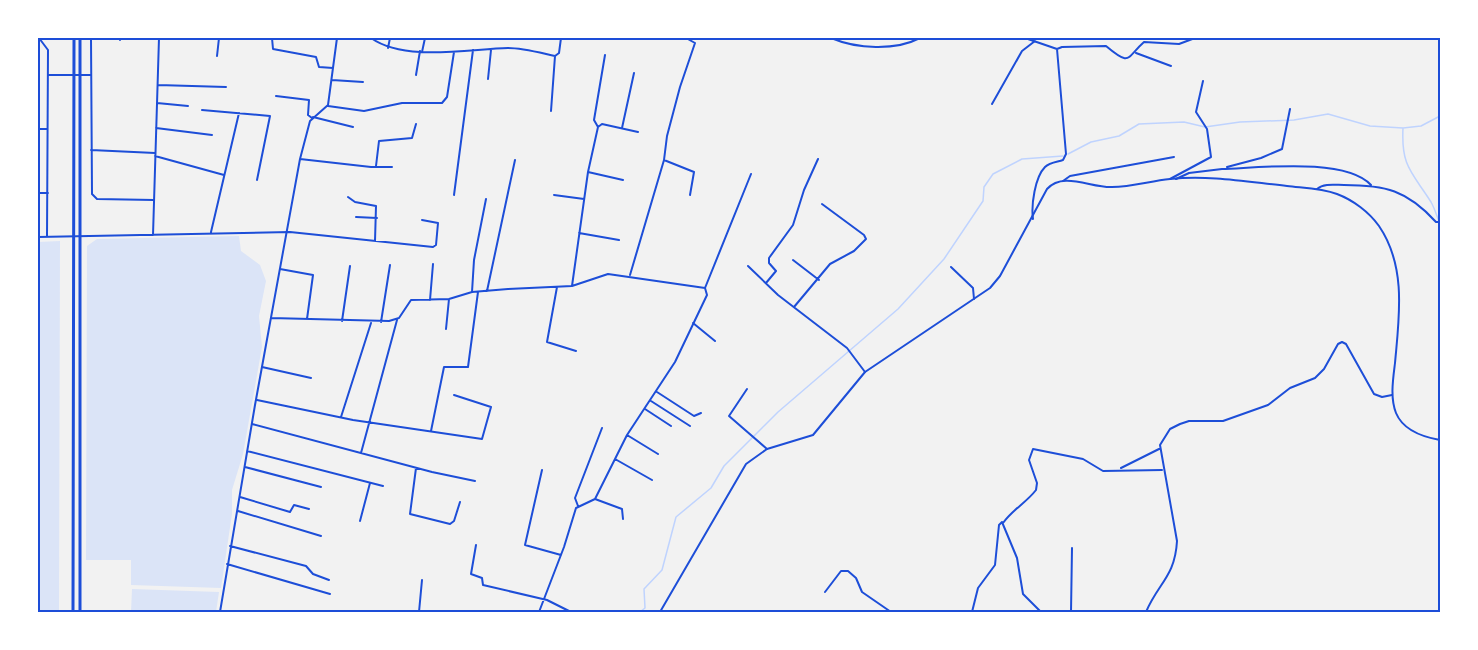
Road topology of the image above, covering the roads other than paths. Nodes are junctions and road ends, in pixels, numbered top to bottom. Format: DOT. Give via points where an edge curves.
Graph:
graph roads {
  1 [pos="39,38"];
  2 [pos="74,38"];
  3 [pos="80,38"];
  4 [pos="91,38"];
  5 [pos="159,38"];
  6 [pos="219,38"];
  7 [pos="272,38"];
  8 [pos="338,38"];
  9 [pos="371,38"];
  10 [pos="390,38"];
  11 [pos="425,38"];
  12 [pos="561,38"];
  13 [pos="686,38"];
  14 [pos="831,38"];
  15 [pos="920,38"];
  16 [pos="1025,38"];
  17 [pos="1195,38"];
  18 [pos="1035,41"];
  19 [pos="388,48"];
  20 [pos="473,50"];
  21 [pos="490,50"];
  22 [pos="1057,50"];
  23 [pos="421,51"];
  24 [pos="454,51"];
  25 [pos="1136,53"];
  26 [pos="605,55"];
  27 [pos="217,56"];
  28 [pos="555,56"];
  29 [pos="1171,66"];
  30 [pos="333,68"];
  31 [pos="634,73"];
  32 [pos="48,75"];
  33 [pos="74,75"];
  34 [pos="80,75"];
  35 [pos="90,75"];
  36 [pos="416,75"];
  37 [pos="488,79"];
  38 [pos="332,80"];
  39 [pos="1203,81"];
  40 [pos="363,82"];
  41 [pos="158,85"];
  42 [pos="226,87"];
  43 [pos="276,96"];
  44 [pos="157,103"];
  45 [pos="992,104"];
  46 [pos="188,106"];
  47 [pos="328,106"];
  48 [pos="1290,109"];
  49 [pos="202,110"];
  50 [pos="551,111"];
  51 [pos="239,112"];
  52 [pos="313,117"];
  53 [pos="416,124"];
  54 [pos="353,127"];
  55 [pos="598,127"];
  56 [pos="156,128"];
  57 [pos="622,128"];
  58 [pos="38,129"];
  59 [pos="47,129"];
  60 [pos="638,132"];
  61 [pos="212,135"];
  62 [pos="91,150"];
  63 [pos="155,155"];
  64 [pos="1174,157"];
  65 [pos="300,159"];
  66 [pos="818,159"];
  67 [pos="514,160"];
  68 [pos="664,160"];
  69 [pos="376,166"];
  70 [pos="392,167"];
  71 [pos="1222,168"];
  72 [pos="588,172"];
  73 [pos="751,174"];
  74 [pos="224,175"];
  75 [pos="1170,179"];
  76 [pos="1176,179"];
  77 [pos="257,180"];
  78 [pos="623,180"];
  79 [pos="1063,181"];
  80 [pos="1371,186"];
  81 [pos="1317,189"];
  82 [pos="38,193"];
  83 [pos="48,193"];
  84 [pos="454,195"];
  85 [pos="554,195"];
  86 [pos="690,195"];
  87 [pos="348,197"];
  88 [pos="486,199"];
  89 [pos="584,199"];
  90 [pos="154,200"];
  91 [pos="822,204"];
  92 [pos="356,217"];
  93 [pos="377,218"];
  94 [pos="1033,219"];
  95 [pos="422,220"];
  96 [pos="1440,223"];
  97 [pos="286,232"];
  98 [pos="210,233"];
  99 [pos="579,233"];
  100 [pos="153,235"];
  101 [pos="38,237"];
  102 [pos="47,237"];
  103 [pos="73,237"];
  104 [pos="80,237"];
  105 [pos="619,240"];
  106 [pos="375,241"];
  107 [pos="793,260"];
  108 [pos="432,264"];
  109 [pos="390,265"];
  110 [pos="350,266"];
  111 [pos="748,266"];
  112 [pos="951,267"];
  113 [pos="280,269"];
  114 [pos="630,276"];
  115 [pos="819,280"];
  116 [pos="766,283"];
  117 [pos="572,286"];
  118 [pos="557,287"];
  119 [pos="705,288"];
  120 [pos="487,291"];
  121 [pos="472,292"];
  122 [pos="478,292"];
  123 [pos="449,299"];
  124 [pos="974,299"];
  125 [pos="430,300"];
  126 [pos="794,307"];
  127 [pos="271,318"];
  128 [pos="307,319"];
  129 [pos="397,320"];
  130 [pos="342,321"];
  131 [pos="371,322"];
  132 [pos="381,322"];
  133 [pos="693,323"];
  134 [pos="446,329"];
  135 [pos="715,341"];
  136 [pos="576,351"];
  137 [pos="262,367"];
  138 [pos="865,372"];
  139 [pos="311,378"];
  140 [pos="747,389"];
  141 [pos="657,392"];
  142 [pos="1393,394"];
  143 [pos="454,395"];
  144 [pos="256,400"];
  145 [pos="651,401"];
  146 [pos="645,409"];
  147 [pos="701,413"];
  148 [pos="341,417"];
  149 [pos="369,422"];
  150 [pos="252,424"];
  151 [pos="670,426"];
  152 [pos="690,426"];
  153 [pos="602,428"];
  154 [pos="431,431"];
  155 [pos="627,435"];
  156 [pos="1440,440"];
  157 [pos="767,449"];
  158 [pos="1160,449"];
  159 [pos="247,451"];
  160 [pos="361,453"];
  161 [pos="658,454"];
  162 [pos="615,459"];
  163 [pos="245,467"];
  164 [pos="416,468"];
  165 [pos="1119,469"];
  166 [pos="542,470"];
  167 [pos="1163,470"];
  168 [pos="652,480"];
  169 [pos="475,481"];
  170 [pos="370,483"];
  171 [pos="383,486"];
  172 [pos="321,487"];
  173 [pos="240,497"];
  174 [pos="596,499"];
  175 [pos="460,502"];
  176 [pos="578,506"];
  177 [pos="309,509"];
  178 [pos="238,511"];
  179 [pos="623,519"];
  180 [pos="360,521"];
  181 [pos="1003,523"];
  182 [pos="321,536"];
  183 [pos="476,545"];
  184 [pos="230,546"];
  185 [pos="1072,548"];
  186 [pos="561,555"];
  187 [pos="227,564"];
  188 [pos="422,579"];
  189 [pos="329,580"];
  190 [pos="825,592"];
  191 [pos="330,594"];
  192 [pos="544,599"];
  193 [pos="73,612"];
  194 [pos="80,612"];
  195 [pos="220,612"];
  196 [pos="419,612"];
  197 [pos="538,612"];
  198 [pos="571,612"];
  199 [pos="660,612"];
  200 [pos="891,612"];
  201 [pos="972,612"];
  202 [pos="1041,612"];
  203 [pos="1071,612"];
  204 [pos="1146,612"];
  1 -- 32 [label="street" via="48,48"];
  2 -- 33 [label="main road"];
  3 -- 34 [label="main road"];
  4 -- 35 [label="street"];
  5 -- 41 [label="street"];
  6 -- 27 [label="street"];
  7 -- 30 [label="street" via="273,50 315,56 319,67"];
  8 -- 30 [label="street"];
  9 -- 19 [label="street"];
  10 -- 19 [label="street"];
  11 -- 23 [label="street"];
  12 -- 28 [label="street"];
  13 -- 68 [label="street" via="695,43 669,124"];
  14 -- 15 [label="street" via="875,46 900,45"];
  16 -- 18 [label="street"];
  17 -- 25 [label="street" via="1179,44 1144,42"];
  18 -- 22 [label="street"];
  18 -- 45 [label="street" via="1022,51"];
  19 -- 23 [label="street"];
  20 -- 21 [label="street"];
  20 -- 24 [label="street"];
  20 -- 84 [label="street"];
  21 -- 28 [label="street" via="514,49"];
  21 -- 37 [label="street"];
  22 -- 25 [label="street" via="1102,45 1121,58"];
  22 -- 94 [label="street" via="1066,155 1043,170"];
  23 -- 24 [label="street"];
  23 -- 36 [label="street"];
  24 -- 47 [label="street" via="447,98 442,103 402,103 364,111"];
  25 -- 29 [label="street"];
  26 -- 55 [label="street" via="594,120"];
  28 -- 50 [label="street"];
  30 -- 38 [label="street"];
  31 -- 57 [label="street"];
  32 -- 33 [label="street"];
  32 -- 59 [label="street"];
  33 -- 34 [label="street"];
  33 -- 103 [label="main road"];
  34 -- 35 [label="street"];
  34 -- 104 [label="main road"];
  35 -- 62 [label="street"];
  38 -- 40 [label="street"];
  38 -- 47 [label="street"];
  39 -- 75 [label="street" via="1196,112 1206,127 1210,159"];
  41 -- 42 [label="street"];
  41 -- 44 [label="street"];
  43 -- 52 [label="street" via="309,100 308,115"];
  44 -- 46 [label="street"];
  44 -- 56 [label="street"];
  47 -- 52 [label="street"];
  48 -- 71 [label="street" via="1280,150"];
  49 -- 51 [label="street"];
  51 -- 74 [label="street"];
  51 -- 77 [label="street" via="271,118"];
  52 -- 54 [label="street"];
  52 -- 65 [label="street"];
  53 -- 69 [label="street" via="412,138 379,141"];
  55 -- 57 [label="street" via="601,124"];
  55 -- 72 [label="street"];
  56 -- 61 [label="street"];
  56 -- 63 [label="street"];
  57 -- 60 [label="street"];
  58 -- 59 [label="street"];
  59 -- 83 [label="street"];
  62 -- 63 [label="street"];
  62 -- 90 [label="street" via="94,198"];
  63 -- 74 [label="street"];
  63 -- 90 [label="street"];
  64 -- 79 [label="street" via="1070,176"];
  65 -- 69 [label="street"];
  65 -- 97 [label="street"];
  66 -- 116 [label="street" via="793,225 769,258 776,272"];
  67 -- 120 [label="street"];
  68 -- 86 [label="street" via="694,172"];
  68 -- 114 [label="street"];
  69 -- 70 [label="street"];
  71 -- 76 [label="street" via="1189,172"];
  71 -- 80 [label="street" via="1324,167"];
  72 -- 78 [label="street"];
  72 -- 89 [label="street"];
  73 -- 119 [label="street"];
  74 -- 98 [label="street"];
  75 -- 76 [label="street"];
  75 -- 79 [label="street" via="1110,187"];
  76 -- 81 [label="street" via="1211,177"];
  79 -- 94 [label="street" via="1049,187"];
  80 -- 81 [label="street" via="1324,185"];
  80 -- 96 [label="street" via="1394,190"];
  81 -- 142 [label="street" via="1345,197 1364,210 1388,243 1400,295"];
  82 -- 83 [label="street"];
  83 -- 102 [label="street"];
  85 -- 89 [label="street"];
  87 -- 93 [label="street" via="375,205"];
  88 -- 121 [label="street"];
  89 -- 99 [label="street"];
  90 -- 100 [label="street"];
  91 -- 115 [label="street" via="866,237 857,248 831,263"];
  92 -- 93 [label="street"];
  93 -- 106 [label="street"];
  94 -- 124 [label="street" via="996,282"];
  95 -- 106 [label="street" via="438,223 433,248"];
  97 -- 98 [label="street"];
  97 -- 106 [label="street"];
  97 -- 113 [label="street"];
  98 -- 100 [label="street"];
  99 -- 105 [label="street"];
  99 -- 117 [label="street"];
  100 -- 104 [label="street"];
  101 -- 102 [label="street"];
  102 -- 103 [label="street"];
  103 -- 104 [label="street"];
  103 -- 193 [label="main road"];
  104 -- 194 [label="main road"];
  107 -- 115 [label="street"];
  108 -- 125 [label="street"];
  109 -- 132 [label="street"];
  110 -- 130 [label="street"];
  111 -- 116 [label="street"];
  112 -- 124 [label="street" via="973,288"];
  113 -- 127 [label="street"];
  113 -- 128 [label="street" via="313,275"];
  114 -- 117 [label="street" via="604,274"];
  114 -- 119 [label="street"];
  115 -- 126 [label="street"];
  116 -- 126 [label="street"];
  117 -- 118 [label="street"];
  118 -- 120 [label="street"];
  118 -- 136 [label="street" via="547,342"];
  119 -- 133 [label="street" via="707,295"];
  120 -- 122 [label="street"];
  121 -- 122 [label="street"];
  121 -- 123 [label="street"];
  122 -- 154 [label="street" via="468,367 444,367"];
  123 -- 125 [label="street"];
  123 -- 134 [label="street"];
  124 -- 138 [label="street"];
  125 -- 129 [label="street" via="410,301"];
  126 -- 138 [label="street" via="847,348"];
  127 -- 128 [label="street"];
  127 -- 137 [label="street"];
  128 -- 130 [label="street"];
  129 -- 132 [label="street"];
  129 -- 149 [label="street"];
  130 -- 131 [label="street"];
  131 -- 132 [label="street"];
  131 -- 148 [label="street"];
  133 -- 135 [label="street"];
  133 -- 141 [label="street"];
  137 -- 139 [label="street"];
  137 -- 144 [label="street"];
  138 -- 157 [label="street" via="813,435"];
  140 -- 157 [label="street" via="729,416"];
  141 -- 145 [label="street"];
  141 -- 147 [label="street" via="694,416"];
  142 -- 156 [label="street" via="1402,422 1417,433"];
  142 -- 158 [label="street" via="1374,394 1342,342 1324,369 1307,383 1290,388 1255,412 1214,423 1179,424 1162,439"];
  143 -- 154 [label="street" via="491,406 483,438"];
  144 -- 148 [label="street"];
  144 -- 150 [label="street"];
  145 -- 146 [label="street"];
  145 -- 152 [label="street"];
  146 -- 151 [label="street"];
  146 -- 155 [label="street"];
  148 -- 149 [label="street"];
  149 -- 154 [label="street"];
  149 -- 160 [label="street"];
  150 -- 159 [label="street"];
  150 -- 160 [label="street"];
  153 -- 176 [label="street" via="575,498"];
  155 -- 161 [label="street"];
  155 -- 162 [label="street"];
  157 -- 199 [label="street" via="739,472"];
  158 -- 165 [label="street"];
  158 -- 167 [label="street"];
  159 -- 163 [label="street"];
  159 -- 170 [label="street"];
  160 -- 164 [label="street"];
  162 -- 168 [label="street"];
  162 -- 174 [label="street"];
  163 -- 172 [label="street"];
  163 -- 173 [label="street"];
  164 -- 169 [label="street"];
  164 -- 175 [label="street" via="410,514 451,523"];
  165 -- 167 [label="street"];
  165 -- 181 [label="street" via="1103,471 1083,459 1033,449 1029,460 1036,490"];
  166 -- 186 [label="street" via="525,545"];
  167 -- 204 [label="street" via="1177,541 1176,555 1173,569"];
  170 -- 171 [label="street"];
  170 -- 180 [label="street"];
  173 -- 177 [label="street" via="290,512 294,505"];
  173 -- 178 [label="street"];
  174 -- 176 [label="street"];
  174 -- 179 [label="street" via="622,509"];
  176 -- 186 [label="street"];
  178 -- 182 [label="street"];
  178 -- 184 [label="street"];
  181 -- 201 [label="street" via="999,525 995,565 978,588"];
  181 -- 202 [label="street" via="1017,558 1023,594"];
  183 -- 192 [label="street" via="470,573 482,578 483,585"];
  184 -- 187 [label="street"];
  184 -- 189 [label="street" via="306,566 313,574"];
  185 -- 203 [label="street"];
  186 -- 192 [label="street"];
  187 -- 191 [label="street"];
  187 -- 195 [label="street"];
  188 -- 196 [label="street"];
  190 -- 200 [label="street" via="841,572 848,571 862,592"];
  192 -- 197 [label="street"];
  192 -- 198 [label="street"];
}
